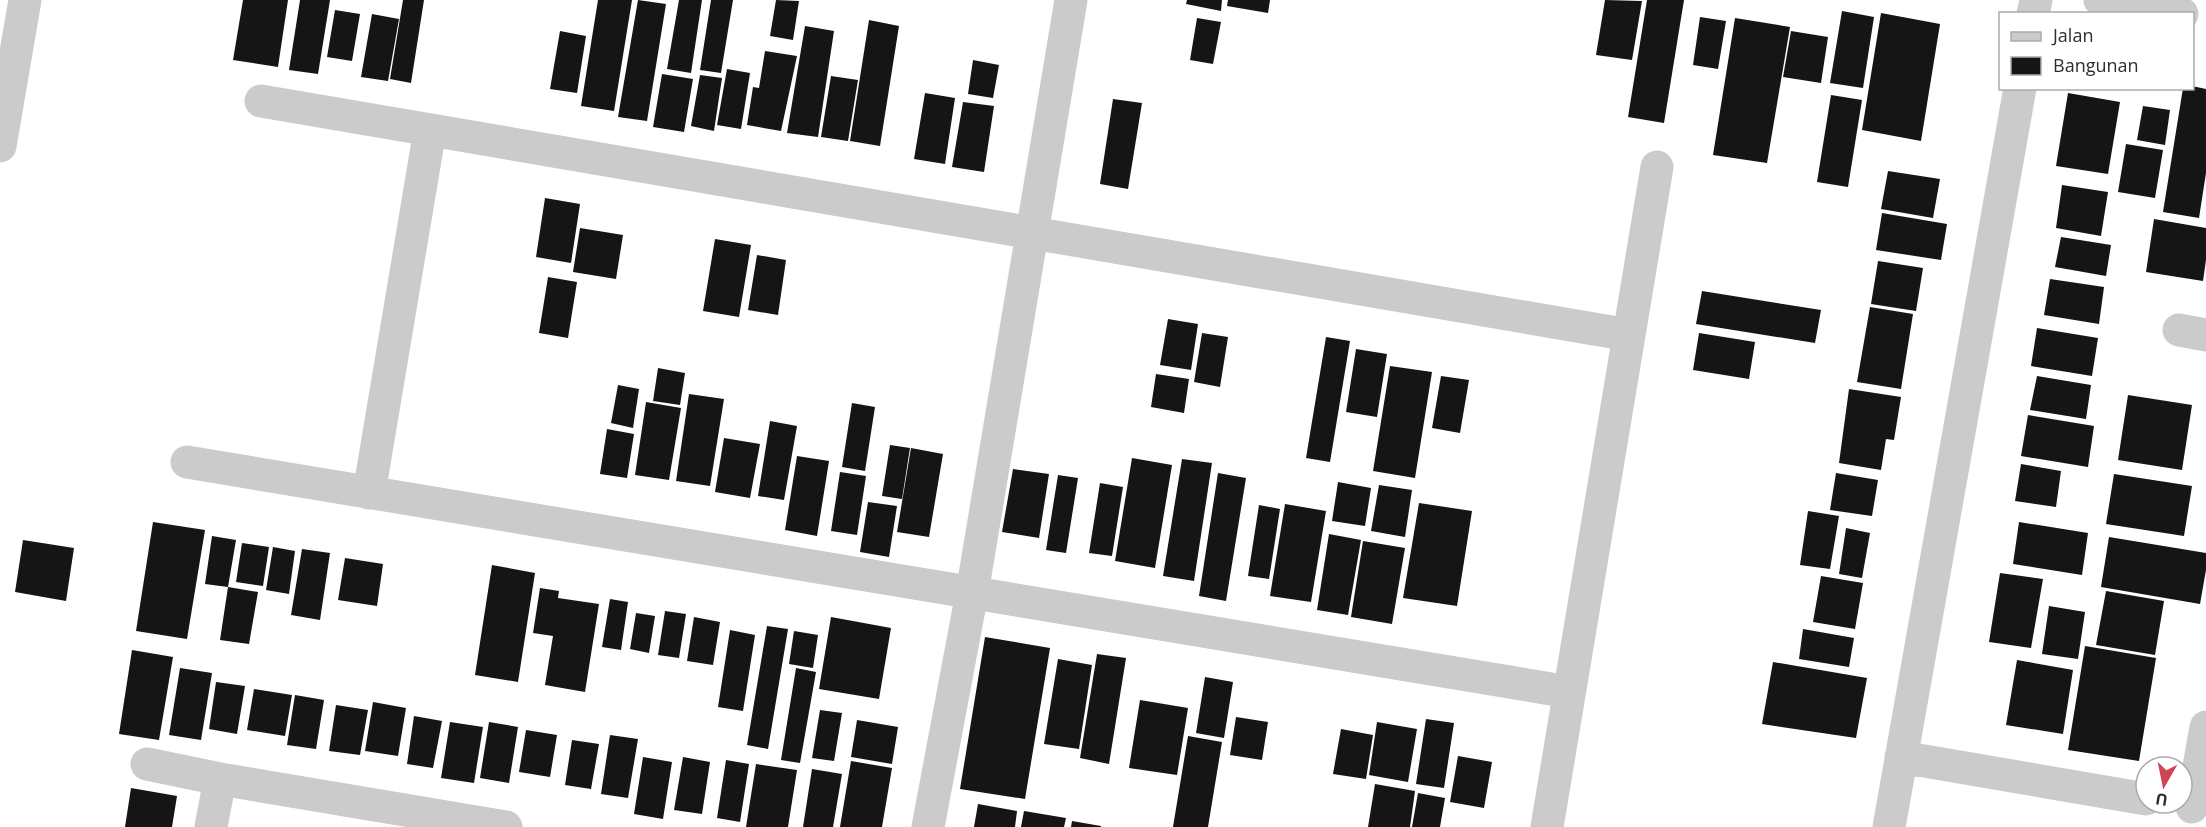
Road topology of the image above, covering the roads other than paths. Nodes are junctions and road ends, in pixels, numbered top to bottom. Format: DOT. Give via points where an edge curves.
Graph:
graph roads {
  1 [pos="25,0"];
  2 [pos="1071,0"];
  3 [pos="2100,0"];
  4 [pos="2170,12"];
  5 [pos="2020,90"];
  6 [pos="261,101"];
  7 [pos="430,130"];
  8 [pos="0,146"];
  9 [pos="1657,166"];
  10 [pos="1032,233"];
  11 [pos="1629,335"];
  12 [pos="187,462"];
  13 [pos="369,493"];
  14 [pos="972,593"];
  15 [pos="1569,692"];
  16 [pos="2206,727"];
  17 [pos="1901,757"];
  18 [pos="147,764"];
  19 [pos="220,779"];
  20 [pos="2194,783"];
  21 [pos="2134,797"];
  22 [pos="442,822"];
  23 [pos="211,827"];
  24 [pos="506,827"];
  25 [pos="928,827"];
  26 [pos="1547,827"];
  27 [pos="1889,827"];
  1 -- 8 [label="street"];
  2 -- 10 [label="street"];
  3 -- 4 [label="street"];
  5 -- 17 [label="street"];
  6 -- 7 [label="street"];
  7 -- 10 [label="street"];
  7 -- 13 [label="street"];
  9 -- 11 [label="street"];
  10 -- 11 [label="street"];
  10 -- 14 [label="street"];
  11 -- 15 [label="street"];
  12 -- 13 [label="street"];
  13 -- 14 [label="street"];
  14 -- 15 [label="street"];
  14 -- 25 [label="street"];
  15 -- 26 [label="street"];
  16 -- 20 [label="street"];
  17 -- 21 [label="street"];
  17 -- 27 [label="street"];
  18 -- 19 [label="street"];
  19 -- 22 [label="street"];
  19 -- 23 [label="street"];
  22 -- 24 [label="street"];
}
